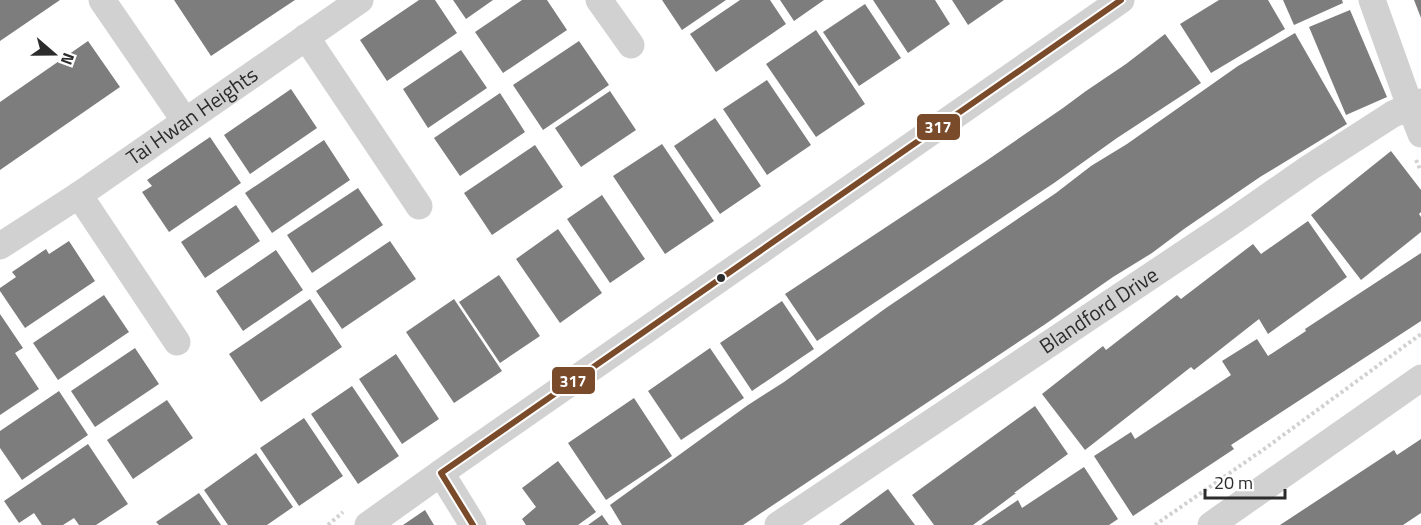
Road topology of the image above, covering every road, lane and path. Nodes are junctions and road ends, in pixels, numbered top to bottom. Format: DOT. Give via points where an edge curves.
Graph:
graph roads {
  1 [pos="102,0"];
  2 [pos="360,0"];
  3 [pos="599,0"];
  4 [pos="1121,0"];
  5 [pos="1372,0"];
  6 [pos="306,37"];
  7 [pos="631,45"];
  8 [pos="1415,104"];
  9 [pos="185,121"];
  10 [pos="1421,134"];
  11 [pos="79,195"];
  12 [pos="418,206"];
  13 [pos="0,246"];
  14 [pos="1421,334"];
  15 [pos="177,342"];
  16 [pos="1421,378"];
  17 [pos="441,473"];
  18 [pos="368,525"];
  19 [pos="473,525"];
  20 [pos="778,525"];
  21 [pos="1155,525"];
  22 [pos="1211,525"];
  1 -- 9 [label="street"];
  2 -- 6 [label="street, Tai Hwan Heights"];
  3 -- 7 [label="street"];
  4 -- 17 [label="street"];
  5 -- 8 [label="street"];
  6 -- 9 [label="street, Tai Hwan Heights"];
  6 -- 12 [label="street"];
  8 -- 10 [label="street"];
  8 -- 20 [label="street, Blandford Drive" via="1309,168"];
  9 -- 11 [label="street, Tai Hwan Heights"];
  11 -- 13 [label="street, Tai Hwan Heights"];
  11 -- 15 [label="street"];
  14 -- 21 [label="path"];
  16 -- 22 [label="street"];
  17 -- 18 [label="street"];
  17 -- 19 [label="street"];
}
